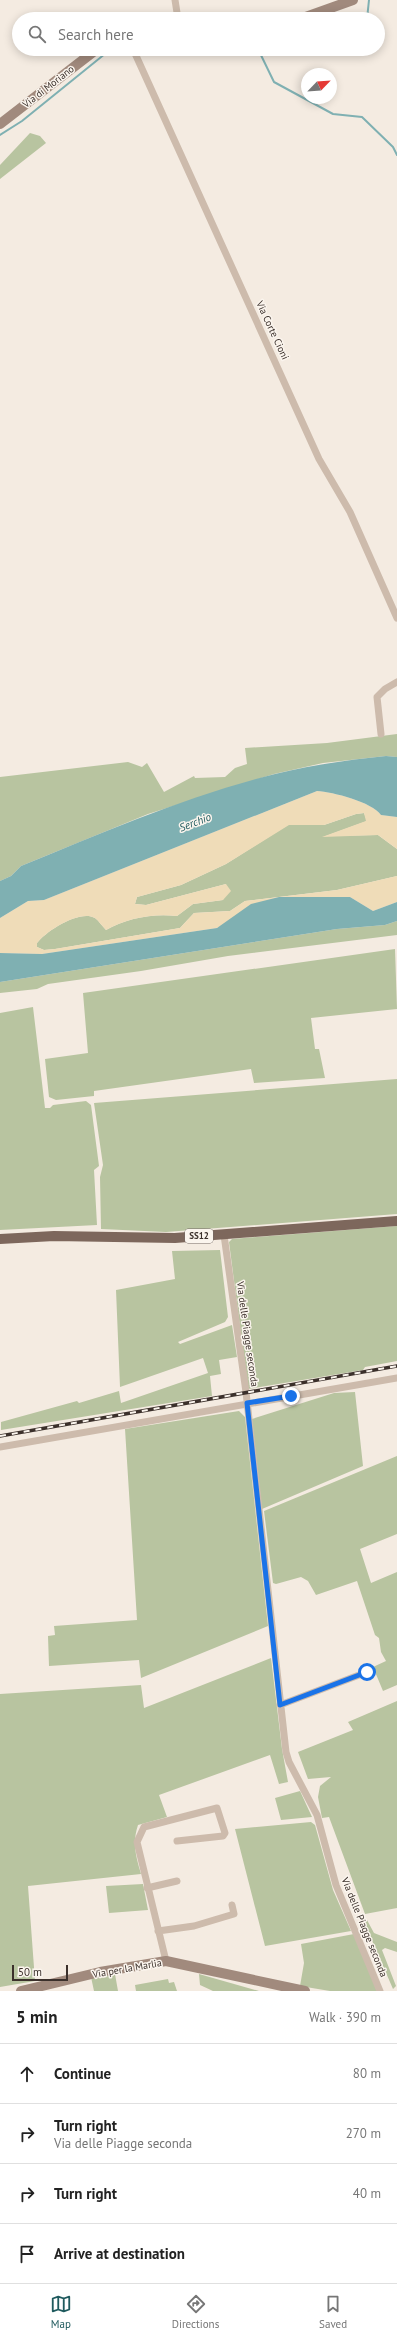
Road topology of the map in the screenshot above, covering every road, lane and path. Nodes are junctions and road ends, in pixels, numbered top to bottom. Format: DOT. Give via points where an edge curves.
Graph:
graph roads {
  1 [pos="175,0"];
  2 [pos="353,0"];
  3 [pos="177,12"];
  4 [pos="320,12"];
  5 [pos="88,56"];
  6 [pos="135,56"];
  7 [pos="0,124"];
  8 [pos="397,618"];
  9 [pos="397,682"];
  10 [pos="381,734"];
  11 [pos="397,1221"];
  12 [pos="224,1235"];
  13 [pos="0,1238"];
  14 [pos="397,1378"];
  15 [pos="247,1403"];
  16 [pos="0,1447"];
  17 [pos="367,1672"];
  18 [pos="280,1705"];
  19 [pos="177,1841"];
  20 [pos="177,1881"];
  21 [pos="147,1888"];
  22 [pos="232,1905"];
  23 [pos="158,1931"];
  24 [pos="166,1961"];
  25 [pos="21,1991"];
  26 [pos="305,1991"];
  27 [pos="380,1991"];
  1 -- 3 [label="street"];
  2 -- 4 [label="street"];
  5 -- 7 [label="street, Via di Moriano"];
  6 -- 8 [label="street, Via Corte Cioni" via="319,459 350,512"];
  9 -- 10 [label="street" via="384,689 377,697"];
  11 -- 12 [label="main road, SS12"];
  12 -- 13 [label="main road, SS12" via="175,1238"];
  12 -- 15 [label="street, Via delle Piagge seconda"];
  14 -- 15 [label="street"];
  15 -- 16 [label="street"];
  15 -- 18 [label="street, Via delle Piagge seconda"];
  17 -- 18 [label="street"];
  18 -- 27 [label="street, Via delle Piagge seconda" via="288,1762 316,1815 336,1885"];
  19 -- 21 [label="street" via="222,1836 225,1833 217,1808 142,1829 137,1842"];
  20 -- 21 [label="street"];
  21 -- 23 [label="street"];
  22 -- 23 [label="street" via="234,1914 194,1926"];
  23 -- 24 [label="street"];
  24 -- 25 [label="street, Via per la Marlia" via="100,1972"];
  24 -- 26 [label="street, Via per la Marlia"];
}
